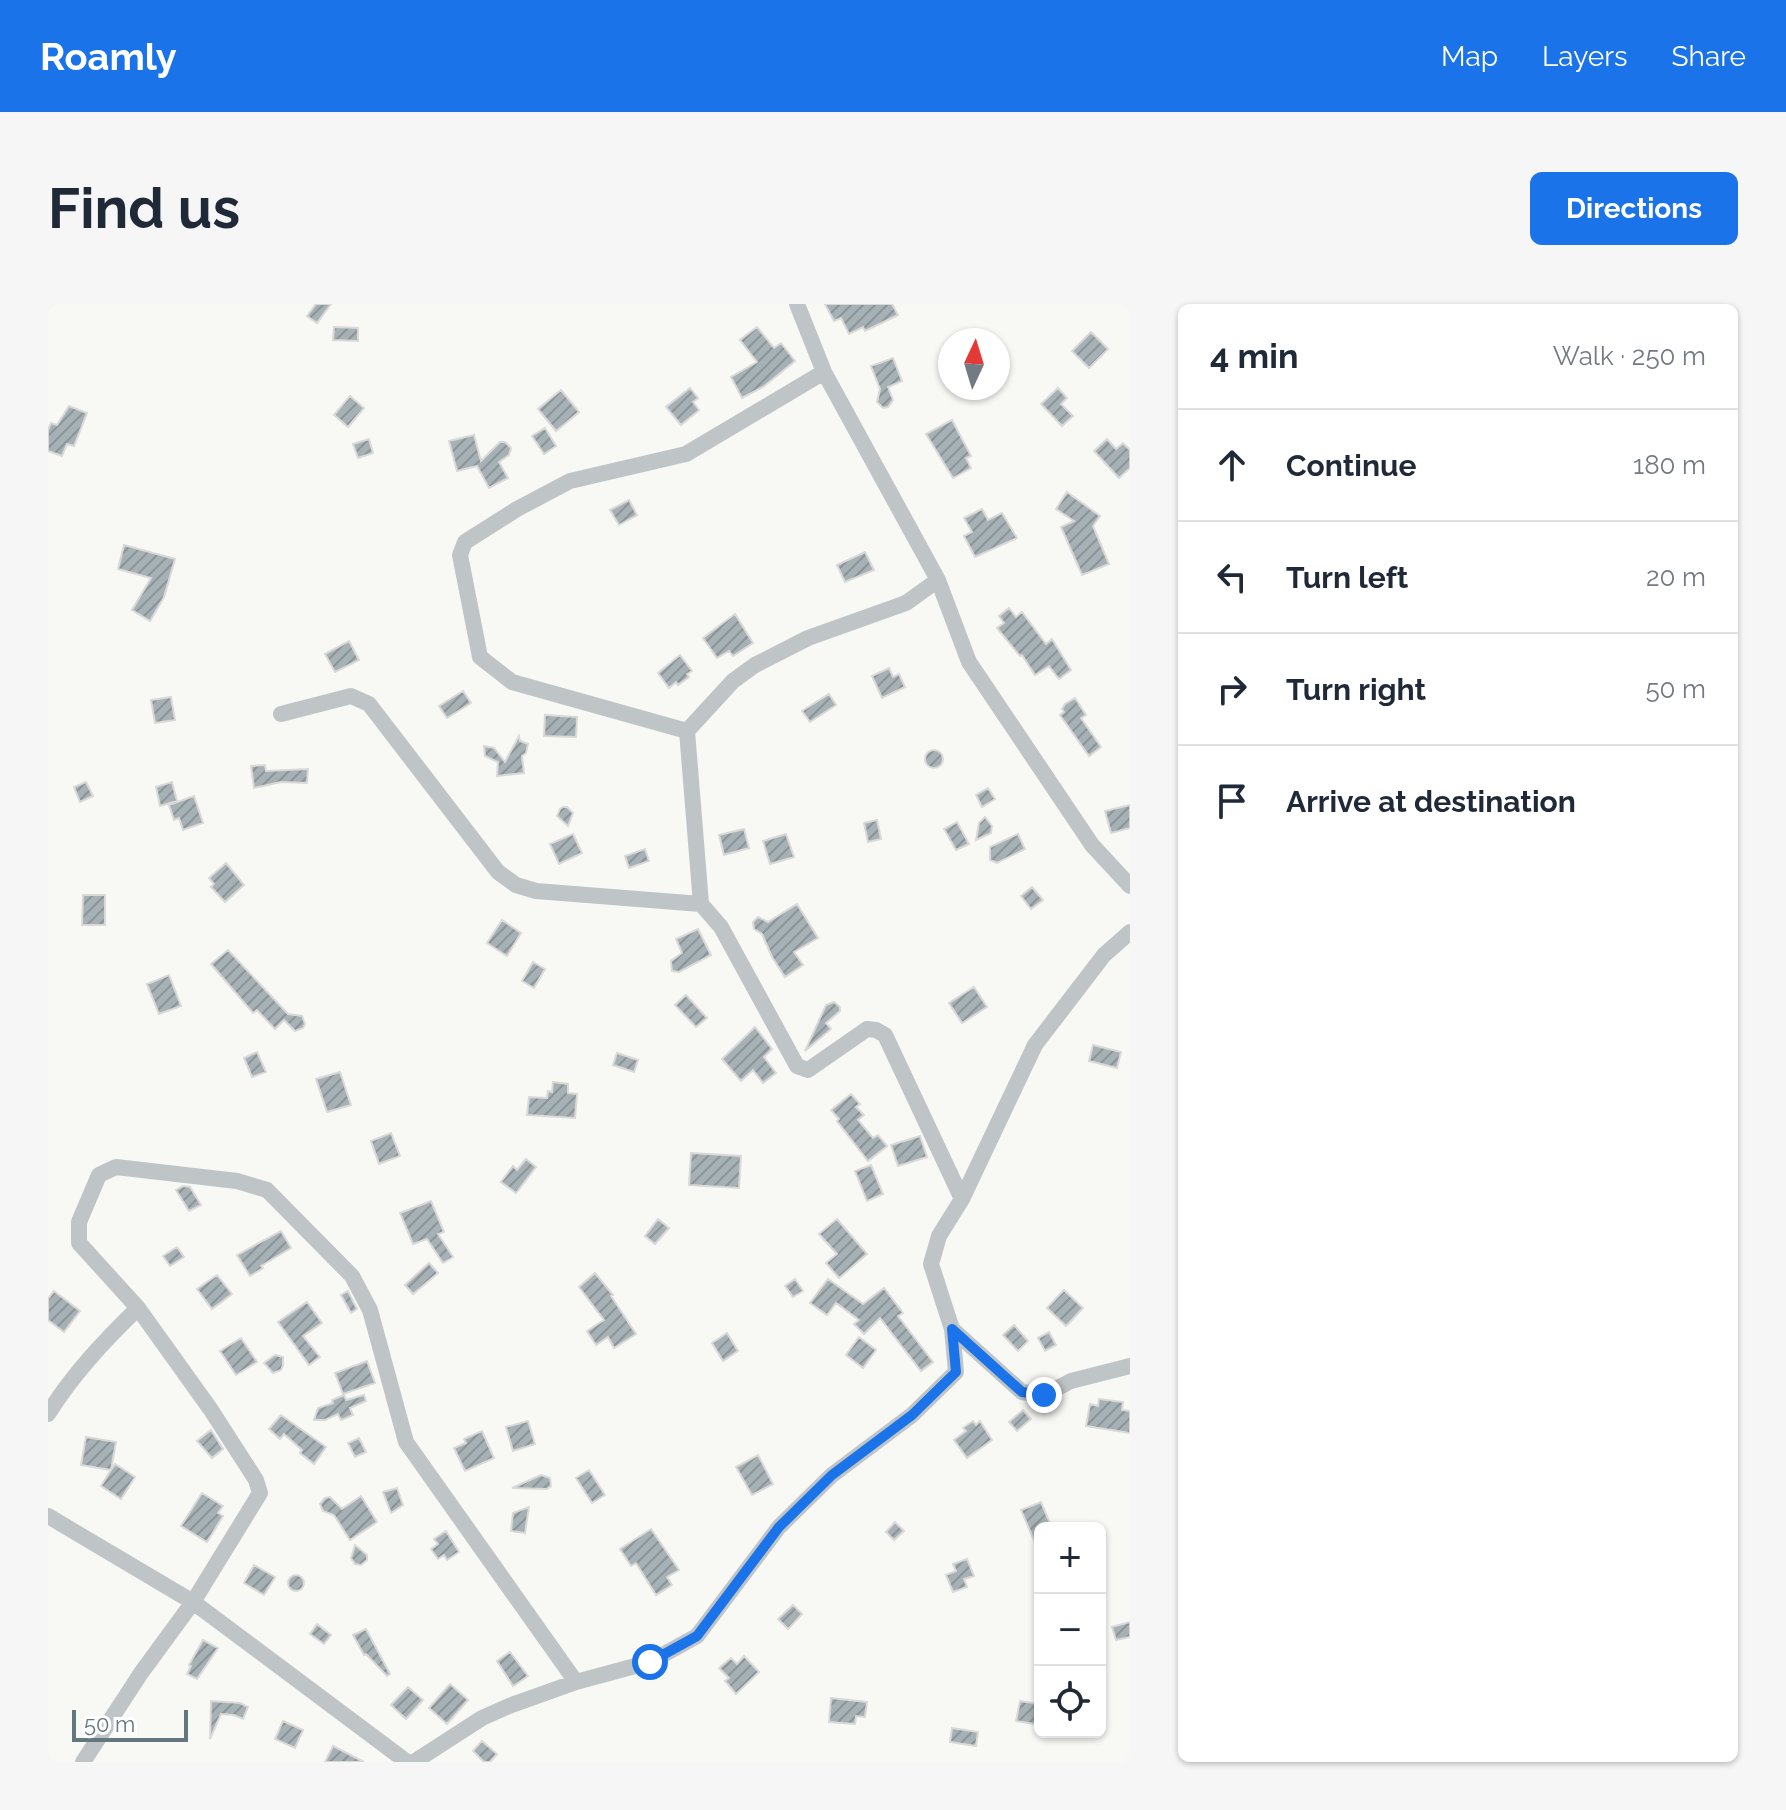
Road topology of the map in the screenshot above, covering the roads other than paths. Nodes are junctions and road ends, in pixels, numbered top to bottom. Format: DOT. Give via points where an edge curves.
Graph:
graph roads {
  1 [pos="797,304"];
  2 [pos="824,372"];
  3 [pos="938,580"];
  4 [pos="281,714"];
  5 [pos="687,731"];
  6 [pos="1130,886"];
  7 [pos="701,904"];
  8 [pos="1130,932"];
  9 [pos="962,1199"];
  10 [pos="138,1308"];
  11 [pos="952,1329"];
  12 [pos="1130,1366"];
  13 [pos="48,1414"];
  14 [pos="48,1516"];
  15 [pos="193,1602"];
  16 [pos="576,1682"];
  17 [pos="83,1762"];
  18 [pos="407,1762"];
  19 [pos="414,1762"];
  1 -- 2 [label="street"];
  2 -- 3 [label="street"];
  2 -- 5 [label="street" via="686,454 570,481 465,542 460,555 480,657 512,682"];
  3 -- 5 [label="street" via="906,603 808,638 755,665"];
  3 -- 6 [label="street" via="969,662 1092,845"];
  4 -- 7 [label="street" via="351,696 369,704 498,872 516,885"];
  5 -- 7 [label="street"];
  7 -- 9 [label="street" via="743,964 797,1066 808,1070 867,1029 885,1035"];
  8 -- 9 [label="street" via="1104,955 1035,1045"];
  9 -- 11 [label="street" via="939,1236 931,1264"];
  10 -- 13 [label="street" via="101,1344"];
  10 -- 15 [label="street" via="260,1488"];
  10 -- 16 [label="street" via="79,1243 79,1222 99,1175 116,1167 237,1181 267,1190 352,1276 370,1310 406,1442"];
  11 -- 12 [label="street" via="1022,1392 1044,1395 1071,1381"];
  11 -- 16 [label="street" via="956,1372 912,1415 832,1475 779,1527 697,1636 650,1662"];
  14 -- 15 [label="street"];
  15 -- 17 [label="street"];
  15 -- 18 [label="street"];
  16 -- 19 [label="street" via="482,1718"];
}
